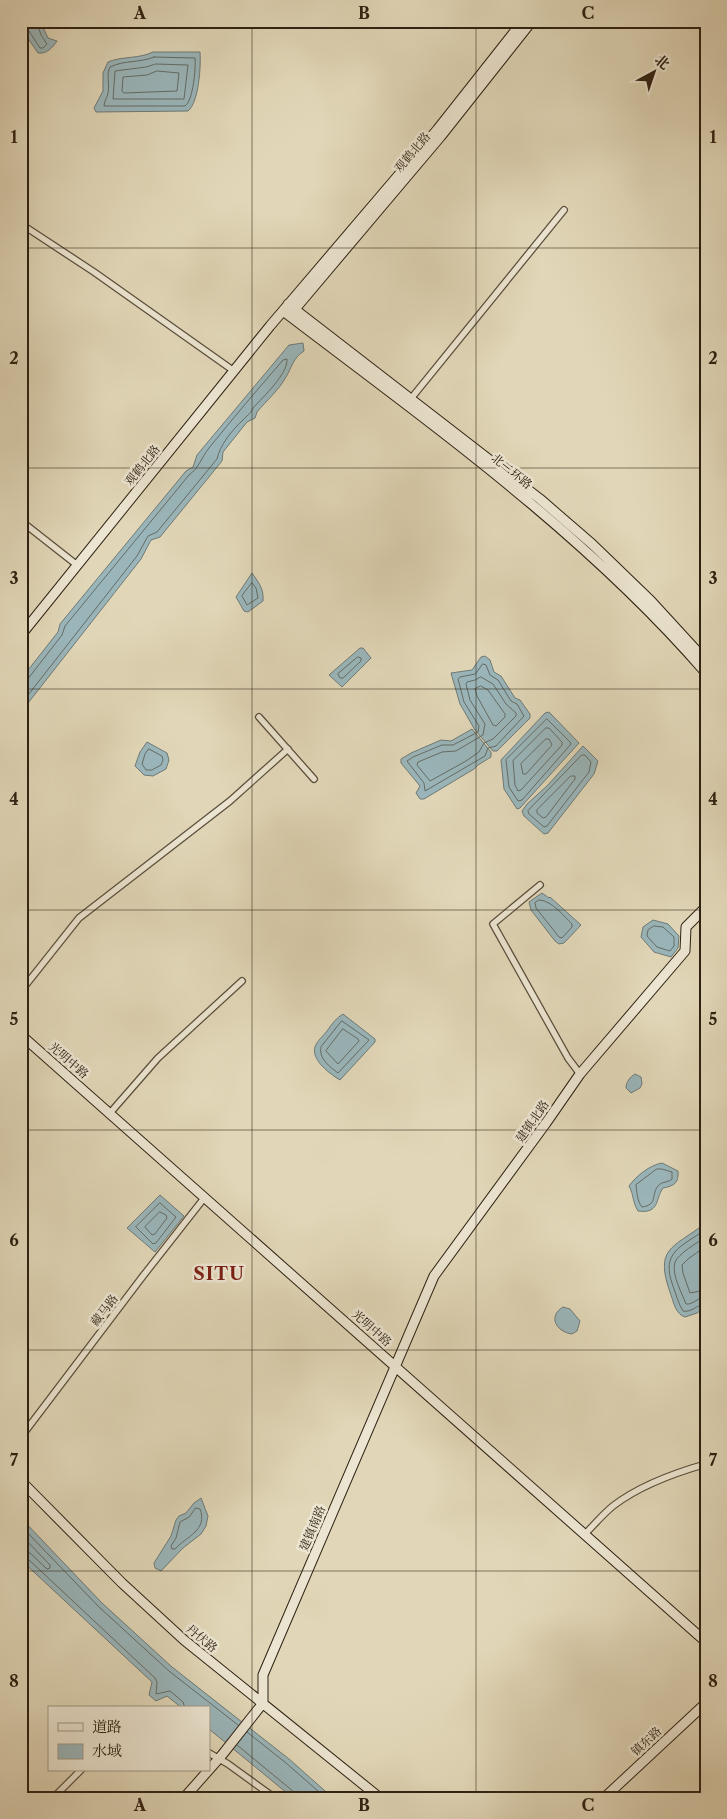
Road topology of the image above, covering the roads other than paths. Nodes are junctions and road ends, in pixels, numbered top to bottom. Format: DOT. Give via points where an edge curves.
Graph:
graph roads {
  1 [pos="523,21"];
  2 [pos="532,21"];
  3 [pos="564,210"];
  4 [pos="21,224"];
  5 [pos="289,308"];
  6 [pos="234,371"];
  7 [pos="408,402"];
  8 [pos="21,521"];
  9 [pos="77,565"];
  10 [pos="21,634"];
  11 [pos="706,661"];
  12 [pos="706,673"];
  13 [pos="259,717"];
  14 [pos="288,749"];
  15 [pos="314,779"];
  16 [pos="540,885"];
  17 [pos="706,907"];
  18 [pos="242,981"];
  19 [pos="21,991"];
  20 [pos="21,1035"];
  21 [pos="580,1074"];
  22 [pos="110,1113"];
  23 [pos="205,1196"];
  24 [pos="395,1365"];
  25 [pos="21,1437"];
  26 [pos="706,1464"];
  27 [pos="21,1481"];
  28 [pos="585,1534"];
  29 [pos="706,1642"];
  30 [pos="263,1703"];
  31 [pos="706,1703"];
  32 [pos="210,1753"];
  33 [pos="222,1756"];
  34 [pos="210,1769"];
  35 [pos="79,1772"];
  36 [pos="208,1772"];
  37 [pos="52,1798"];
  38 [pos="184,1798"];
  39 [pos="275,1798"];
  40 [pos="380,1798"];
  41 [pos="604,1798"];
  1 -- 5 [label="street, 观鹤北路"];
  2 -- 5 [label="street, 观鹤北路" via="442,136"];
  3 -- 7 [label="street"];
  4 -- 6 [label="street"];
  5 -- 6 [label="street, 观鹤北路"];
  5 -- 7 [label="street, 北二环路"];
  6 -- 9 [label="street, 观鹤北路"];
  7 -- 11 [label="street, 北二环路" via="540,499 592,544"];
  7 -- 12 [label="street, 北二环路" via="587,551"];
  8 -- 9 [label="street"];
  9 -- 10 [label="street, 观鹤北路"];
  13 -- 14 [label="street"];
  14 -- 15 [label="street"];
  14 -- 19 [label="street" via="230,802 79,918"];
  16 -- 21 [label="street" via="493,924"];
  17 -- 21 [label="street, 建镇北路" via="686,927 685,951"];
  18 -- 22 [label="street" via="158,1058"];
  20 -- 22 [label="street, 光明中路"];
  21 -- 24 [label="street, 建镇北路" via="434,1276"];
  22 -- 23 [label="street, 光明中路"];
  23 -- 24 [label="street, 光明中路"];
  23 -- 25 [label="street, 藏马路"];
  24 -- 28 [label="street, 光明中路"];
  24 -- 30 [label="street, 建镇南路" via="263,1674"];
  26 -- 28 [label="street" via="643,1488 612,1506"];
  27 -- 30 [label="street, 丹伏路" via="184,1640"];
  28 -- 29 [label="street, 光明中路"];
  30 -- 33 [label="street"];
  30 -- 40 [label="street, 丹伏路"];
  31 -- 41 [label="street, 镇东路"];
  32 -- 33 [label="street"];
  33 -- 34 [label="street"];
  33 -- 39 [label="street" via="228,1764"];
  35 -- 37 [label="street"];
  36 -- 38 [label="street"];
}
